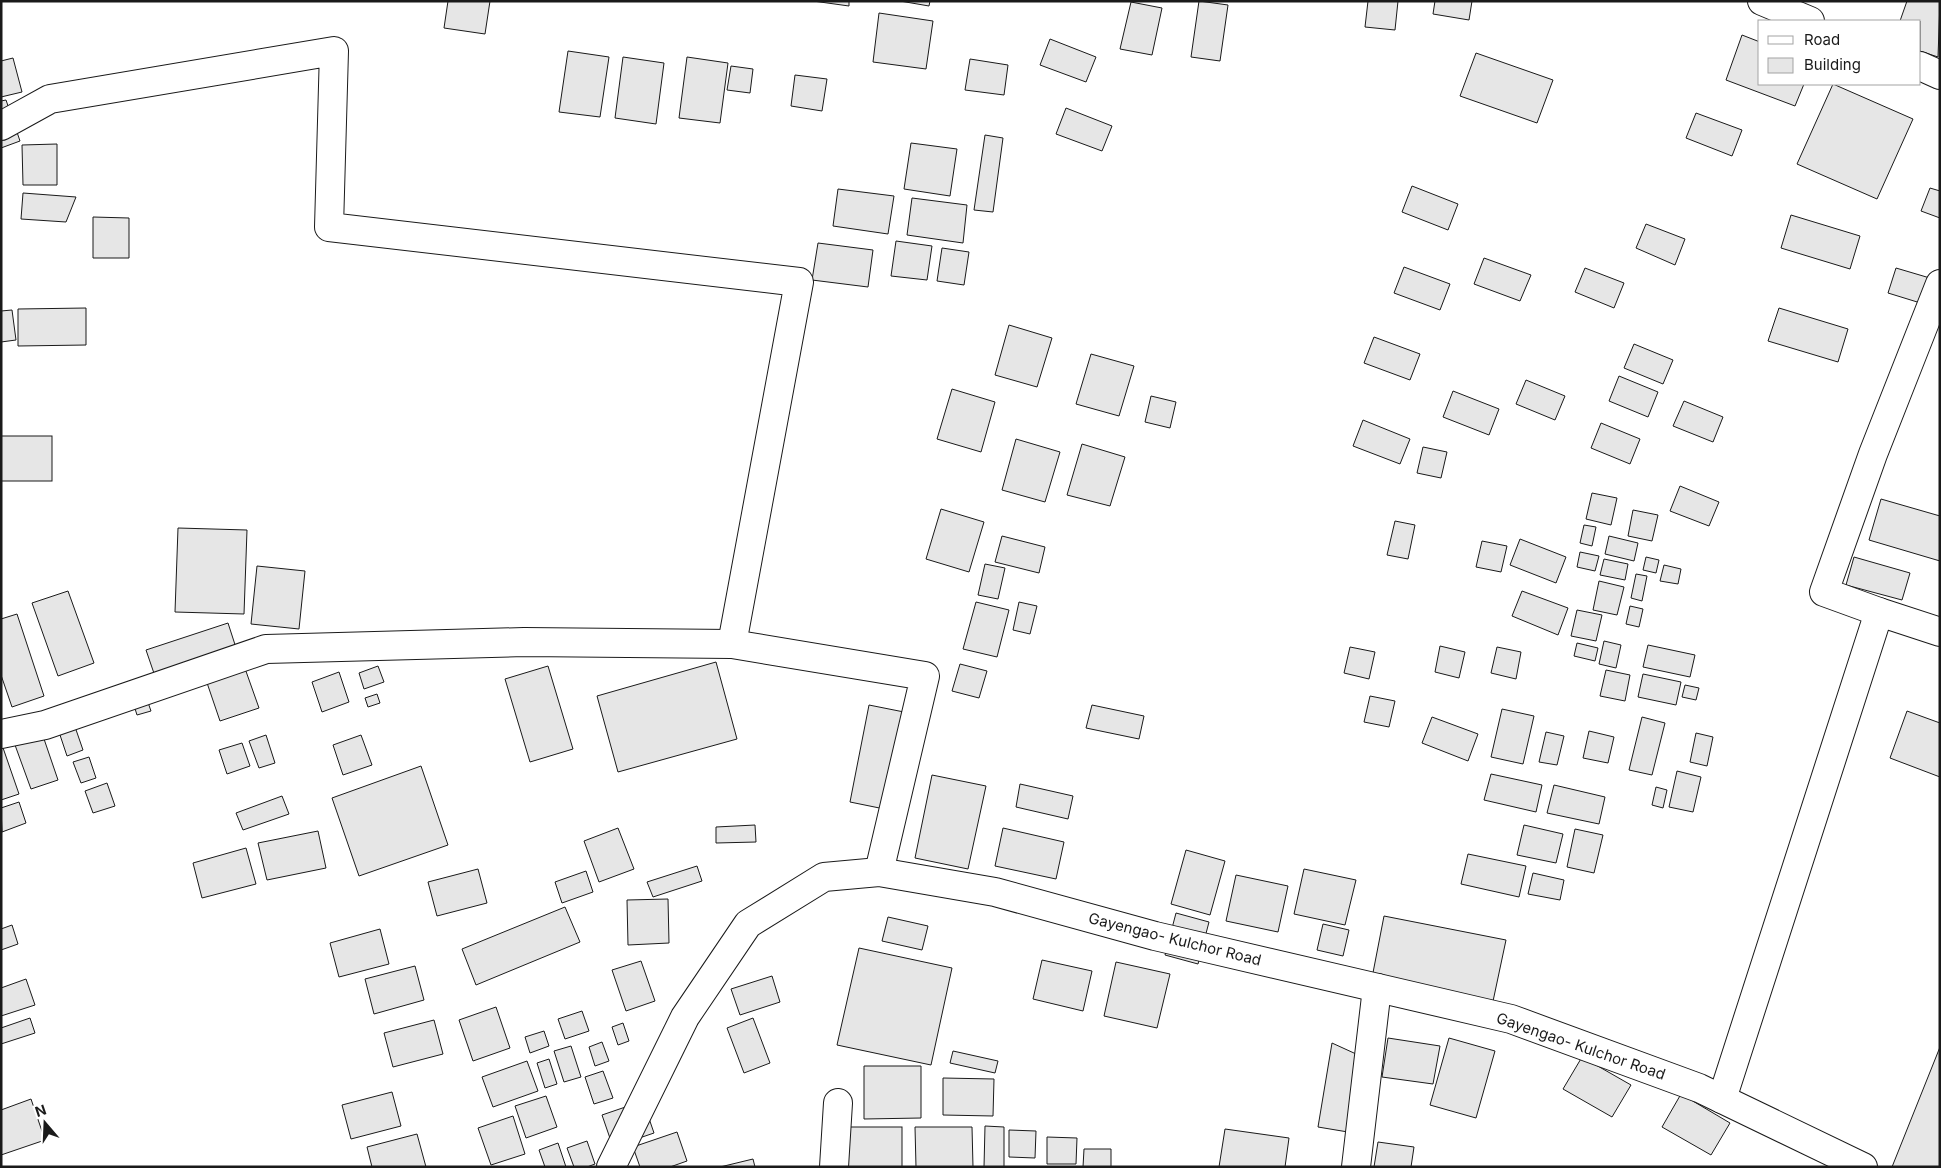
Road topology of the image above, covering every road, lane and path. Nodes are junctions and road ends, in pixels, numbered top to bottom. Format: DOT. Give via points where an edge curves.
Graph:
graph roads {
  1 [pos="1762,1"];
  2 [pos="1808,20"];
  3 [pos="1921,66"];
  4 [pos="1940,75"];
  5 [pos="1,126"];
  6 [pos="1940,284"];
  7 [pos="1879,612"];
  8 [pos="1940,632"];
  9 [pos="732,644"];
  10 [pos="1,734"];
  11 [pos="879,872"];
  12 [pos="1377,988"];
  13 [pos="1722,1099"];
  14 [pos="838,1103"];
  15 [pos="611,1167"];
  16 [pos="834,1167"];
  17 [pos="1356,1167"];
  18 [pos="1863,1167"];
  1 -- 2 [label="street"];
  3 -- 4 [label="street"];
  5 -- 9 [label="street" via="50,99 334,51 329,228 799,282"];
  6 -- 7 [label="street" via="1873,454 1824,592"];
  7 -- 8 [label="street"];
  7 -- 13 [label="street"];
  9 -- 10 [label="street" via="524,642 266,649 45,725"];
  9 -- 11 [label="street" via="925,676"];
  11 -- 12 [label="street, Gayengao- Kulchor Road" via="994,892 1155,936"];
  11 -- 15 [label="street, Gayengao- Kulchor Road" via="824,878 748,924 685,1017"];
  12 -- 13 [label="street, Gayengao- Kulchor Road" via="1511,1019"];
  12 -- 17 [label="street"];
  13 -- 18 [label="street, Gayengao- Kulchor Road"];
  14 -- 16 [label="street"];
}
